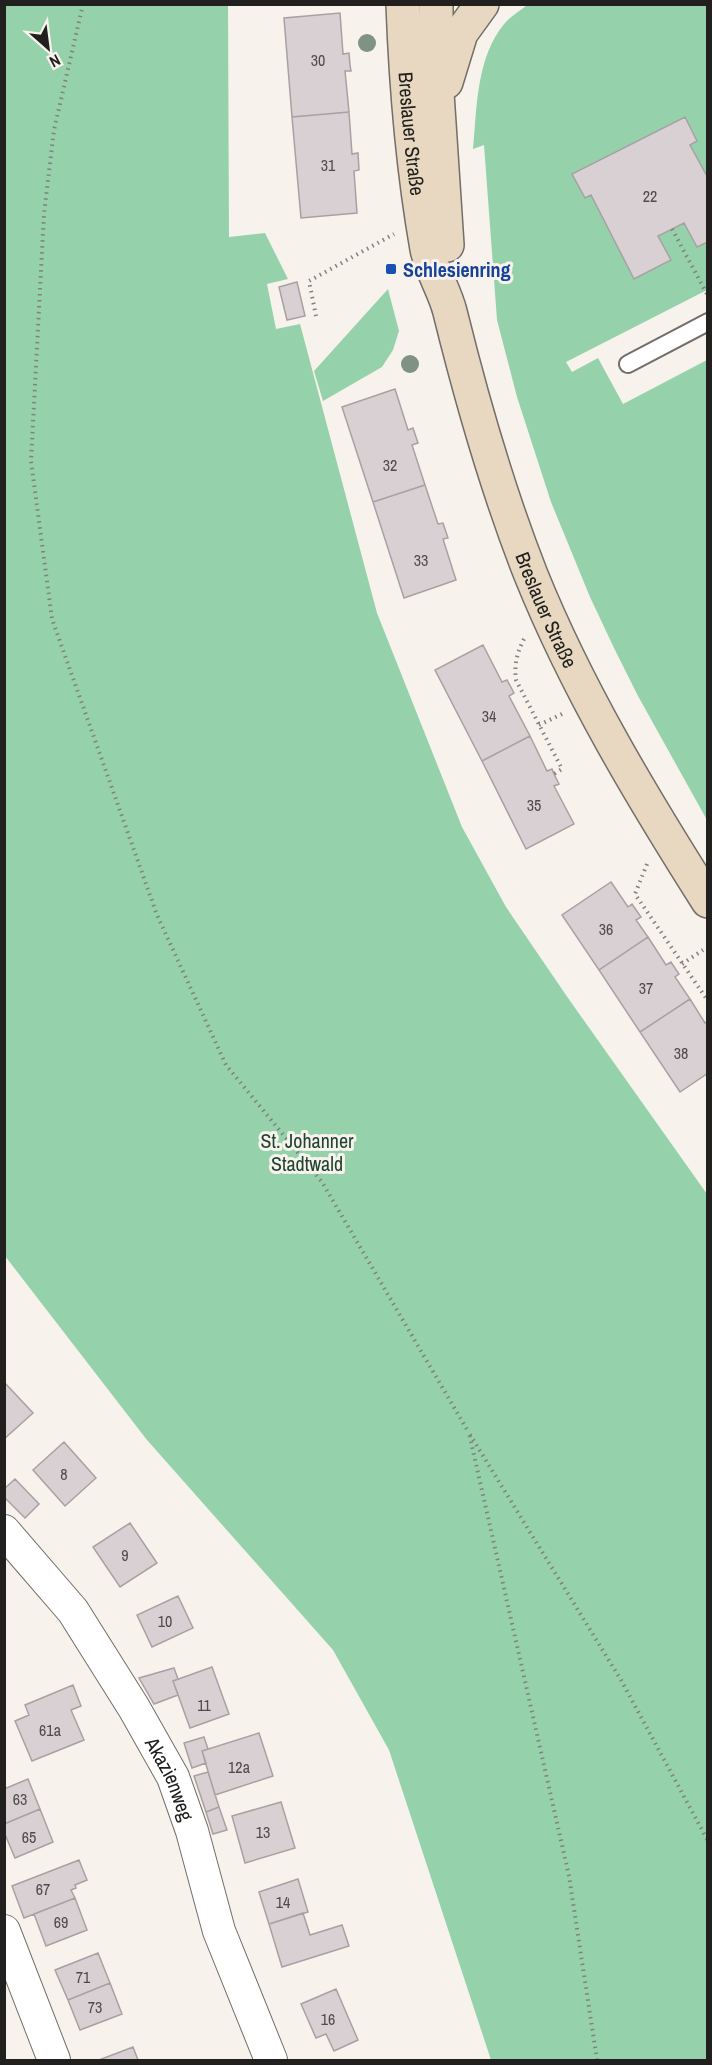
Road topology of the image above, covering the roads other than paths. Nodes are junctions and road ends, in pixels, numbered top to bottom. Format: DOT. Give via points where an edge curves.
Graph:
graph roads {
  1 [pos="403,4"];
  2 [pos="436,4"];
  3 [pos="482,4"];
  4 [pos="439,135"];
  5 [pos="446,294"];
  6 [pos="708,322"];
  7 [pos="628,364"];
  8 [pos="708,901"];
  9 [pos="4,1532"];
  10 [pos="4,1930"];
  11 [pos="54,2061"];
  12 [pos="271,2061"];
  1 -- 5 [label="street, Breslauer Straße" via="417,184 428,253"];
  2 -- 4 [label="street, Breslauer Straße"];
  3 -- 4 [label="street" via="461,33 451,60"];
  4 -- 5 [label="street, Breslauer Straße"];
  5 -- 8 [label="street, Breslauer Straße" via="489,453 532,575 617,749"];
  6 -- 7 [label="lane"];
  9 -- 12 [label="street, Akazienweg" via="74,1611 173,1777 219,1931"];
  10 -- 11 [label="street"];
}
